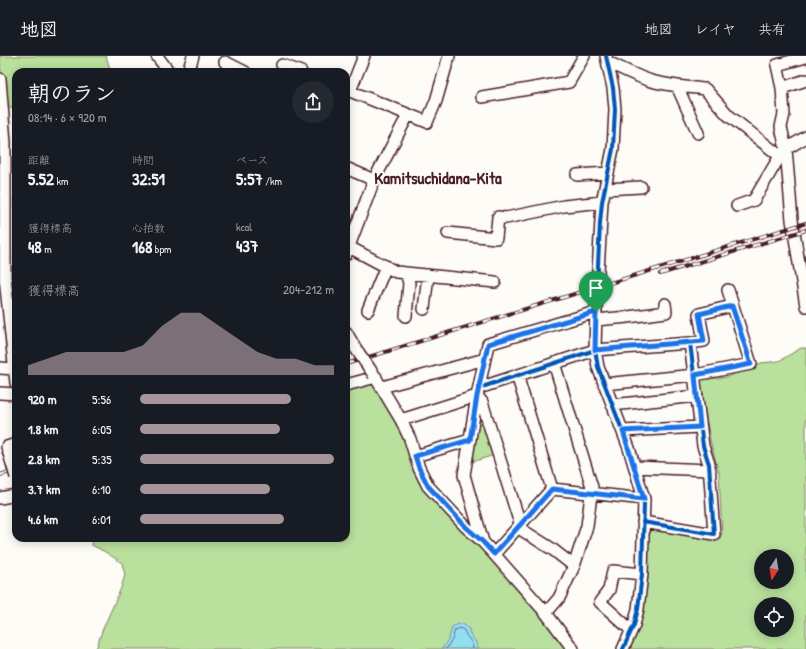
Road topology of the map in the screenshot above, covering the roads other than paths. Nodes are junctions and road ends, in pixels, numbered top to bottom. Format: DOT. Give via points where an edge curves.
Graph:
graph roads {
  1 [pos="157,56"];
  2 [pos="194,56"];
  3 [pos="364,56"];
  4 [pos="449,56"];
  5 [pos="584,56"];
  6 [pos="806,57"];
  7 [pos="607,59"];
  8 [pos="225,64"];
  9 [pos="282,64"];
  10 [pos="166,68"];
  11 [pos="190,68"];
  12 [pos="235,68"];
  13 [pos="292,68"];
  14 [pos="0,79"];
  15 [pos="806,80"];
  16 [pos="350,86"];
  17 [pos="677,86"];
  18 [pos="782,88"];
  19 [pos="350,91"];
  20 [pos="482,97"];
  21 [pos="408,115"];
  22 [pos="698,133"];
  23 [pos="806,137"];
  24 [pos="2,142"];
  25 [pos="783,152"];
  26 [pos="350,170"];
  27 [pos="608,173"];
  28 [pos="577,175"];
  29 [pos="374,180"];
  30 [pos="641,187"];
  31 [pos="605,188"];
  32 [pos="602,202"];
  33 [pos="737,206"];
  34 [pos="2,233"];
  35 [pos="448,233"];
  36 [pos="350,243"];
  37 [pos="350,252"];
  38 [pos="386,266"];
  39 [pos="406,273"];
  40 [pos="428,275"];
  41 [pos="495,282"];
  42 [pos="728,290"];
  43 [pos="732,306"];
  44 [pos="806,306"];
  45 [pos="424,309"];
  46 [pos="668,309"];
  47 [pos="368,310"];
  48 [pos="596,313"];
  49 [pos="406,316"];
  50 [pos="350,339"];
  51 [pos="690,343"];
  52 [pos="12,349"];
  53 [pos="595,350"];
  54 [pos="485,359"];
  55 [pos="554,363"];
  56 [pos="0,368"];
  57 [pos="12,369"];
  58 [pos="517,375"];
  59 [pos="695,375"];
  60 [pos="375,376"];
  61 [pos="350,384"];
  62 [pos="604,384"];
  63 [pos="382,387"];
  64 [pos="478,392"];
  65 [pos="0,393"];
  66 [pos="12,394"];
  67 [pos="697,396"];
  68 [pos="612,405"];
  69 [pos="401,420"];
  70 [pos="700,427"];
  71 [pos="623,431"];
  72 [pos="470,440"];
  73 [pos="8,448"];
  74 [pos="415,456"];
  75 [pos="12,462"];
  76 [pos="635,467"];
  77 [pos="710,470"];
  78 [pos="552,489"];
  79 [pos="590,493"];
  80 [pos="12,496"];
  81 [pos="0,498"];
  82 [pos="644,499"];
  83 [pos="643,522"];
  84 [pos="520,526"];
  85 [pos="483,542"];
  86 [pos="494,554"];
  87 [pos="574,566"];
  88 [pos="642,574"];
  89 [pos="546,613"];
  90 [pos="631,630"];
  91 [pos="574,649"];
  92 [pos="623,649"];
  1 -- 10 [label="street"];
  2 -- 11 [label="street"];
  3 -- 16 [label="street"];
  4 -- 21 [label="street" via="427,122"];
  5 -- 20 [label="street" via="569,82"];
  6 -- 18 [label="street" via="777,65"];
  7 -- 17 [label="street" via="651,81"];
  7 -- 27 [label="street" via="615,109 613,149"];
  8 -- 12 [label="street"];
  9 -- 13 [label="street"];
  14 -- 24 [label="street"];
  15 -- 18 [label="street"];
  17 -- 22 [label="street"];
  17 -- 25 [label="street" via="705,89 728,116"];
  18 -- 25 [label="street"];
  19 -- 21 [label="street"];
  21 -- 29 [label="street"];
  23 -- 25 [label="street"];
  24 -- 34 [label="street"];
  25 -- 33 [label="street" via="754,200"];
  25 -- 44 [label="street"];
  26 -- 29 [label="street"];
  27 -- 28 [label="street"];
  27 -- 31 [label="street"];
  29 -- 36 [label="street"];
  30 -- 31 [label="street"];
  31 -- 32 [label="street"];
  32 -- 35 [label="street" via="564,206 506,218 498,216 496,238"];
  32 -- 48 [label="street, bridge"];
  34 -- 52 [label="street"];
  37 -- 38 [label="street"];
  38 -- 39 [label="street" via="396,272"];
  38 -- 47 [label="street"];
  39 -- 40 [label="street"];
  39 -- 49 [label="street" via="409,283"];
  40 -- 41 [label="street"];
  40 -- 45 [label="street"];
  42 -- 43 [label="street"];
  43 -- 51 [label="street" via="699,314 704,341"];
  43 -- 59 [label="street" via="751,364"];
  46 -- 48 [label="street" via="628,317"];
  48 -- 53 [label="street"];
  48 -- 54 [label="street" via="488,344"];
  50 -- 60 [label="street, bridge"];
  51 -- 53 [label="street"];
  51 -- 59 [label="street"];
  53 -- 55 [label="street"];
  53 -- 62 [label="street"];
  54 -- 63 [label="street"];
  54 -- 64 [label="street"];
  55 -- 58 [label="street"];
  55 -- 79 [label="street" via="592,487"];
  56 -- 57 [label="street"];
  58 -- 64 [label="street"];
  58 -- 78 [label="street"];
  59 -- 62 [label="street"];
  59 -- 67 [label="street"];
  60 -- 61 [label="street"];
  60 -- 63 [label="street"];
  62 -- 68 [label="street"];
  63 -- 69 [label="street"];
  64 -- 69 [label="street"];
  64 -- 72 [label="street"];
  64 -- 84 [label="street"];
  65 -- 66 [label="street"];
  67 -- 68 [label="street"];
  67 -- 70 [label="street"];
  68 -- 71 [label="street"];
  69 -- 74 [label="street"];
  70 -- 71 [label="street"];
  70 -- 77 [label="street"];
  71 -- 76 [label="street"];
  72 -- 74 [label="street"];
  72 -- 85 [label="street" via="464,475"];
  73 -- 75 [label="street, bridge"];
  74 -- 85 [label="street" via="428,486"];
  76 -- 77 [label="street"];
  76 -- 82 [label="street"];
  77 -- 83 [label="street" via="714,534"];
  78 -- 79 [label="street"];
  78 -- 84 [label="street"];
  79 -- 82 [label="street"];
  79 -- 87 [label="street" via="587,526"];
  80 -- 81 [label="street"];
  82 -- 83 [label="street"];
  83 -- 88 [label="street"];
  84 -- 86 [label="street"];
  84 -- 87 [label="street" via="522,530"];
  85 -- 86 [label="street"];
  86 -- 89 [label="street"];
  87 -- 89 [label="street" via="559,598"];
  88 -- 90 [label="street" via="638,609"];
  88 -- 90 [label="street" via="613,571 609,590 600,602"];
  89 -- 91 [label="street"];
  90 -- 92 [label="street"];
}
